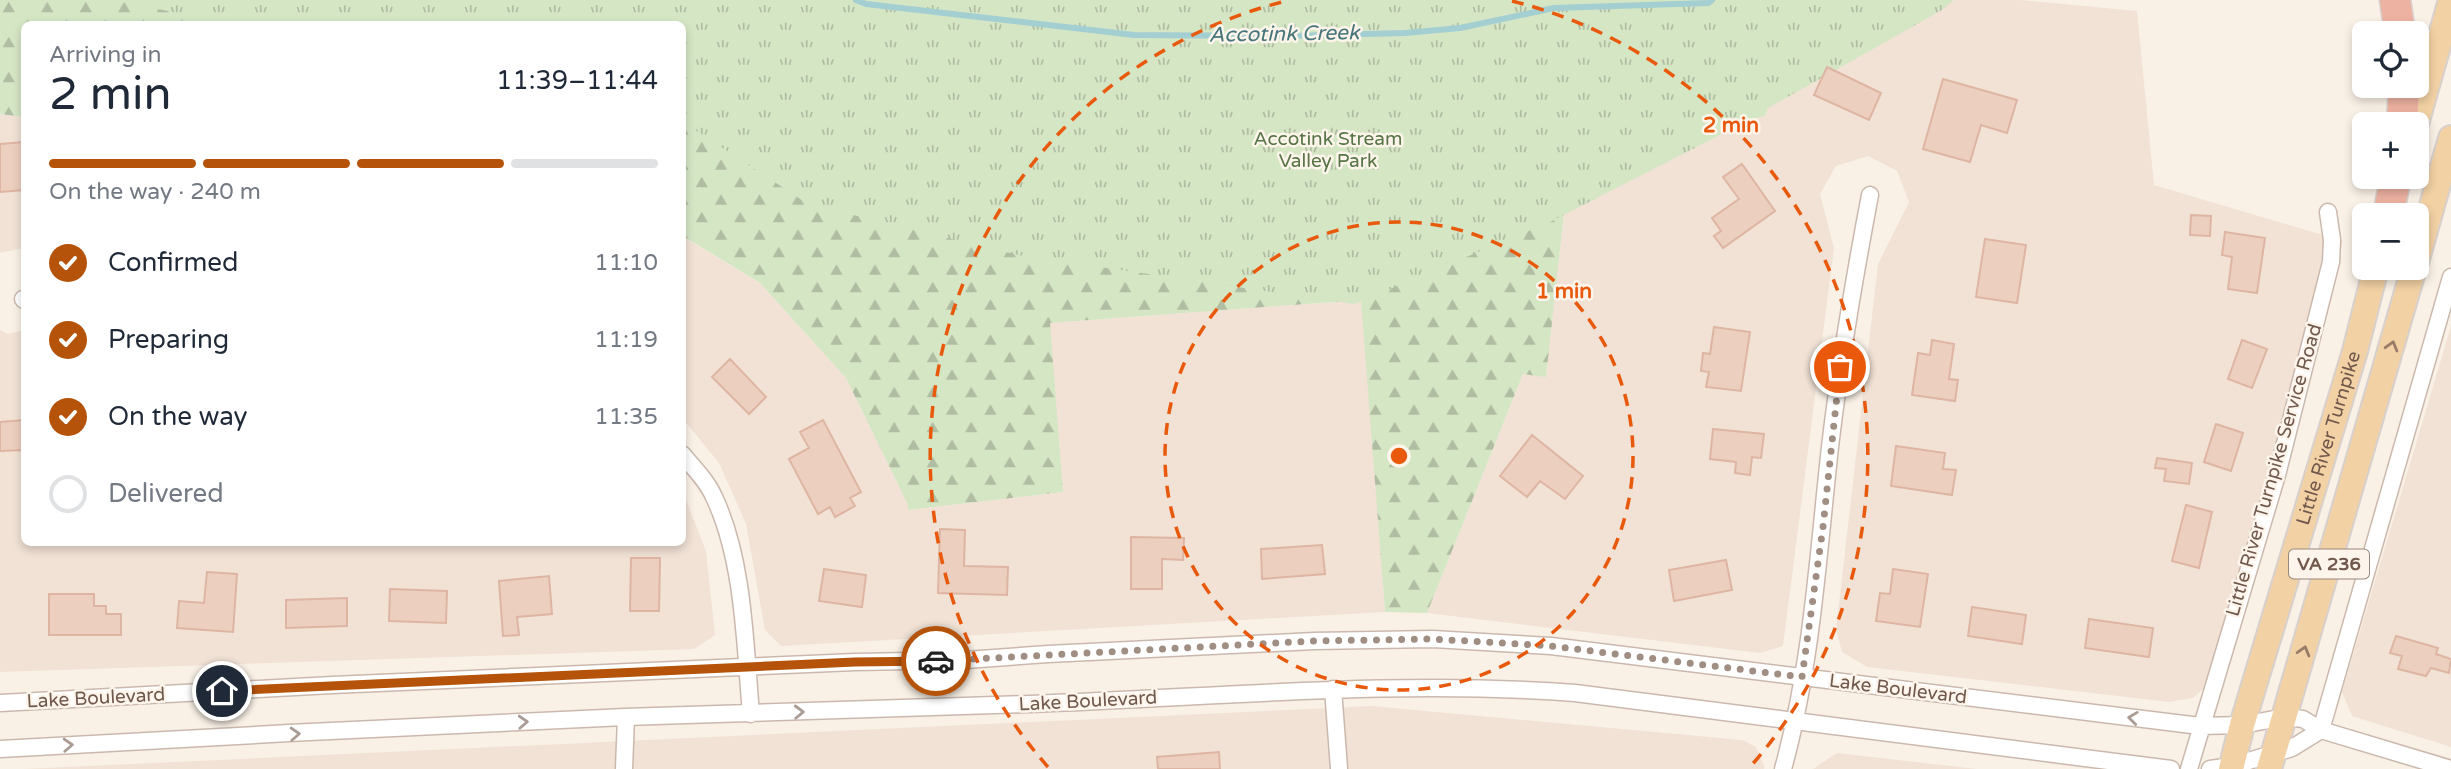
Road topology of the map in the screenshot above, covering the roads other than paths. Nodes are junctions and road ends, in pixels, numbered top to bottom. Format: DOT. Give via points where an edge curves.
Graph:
graph roads {
  1 [pos="2395,0"];
  2 [pos="2451,0"];
  3 [pos="2398,21"];
  4 [pos="2419,112"];
  5 [pos="2451,138"];
  6 [pos="1870,195"];
  7 [pos="2328,212"];
  8 [pos="2429,216"];
  9 [pos="2451,277"];
  10 [pos="2373,280"];
  11 [pos="2411,280"];
  12 [pos="686,459"];
  13 [pos="747,667"];
  14 [pos="1802,677"];
  15 [pos="1333,689"];
  16 [pos="0,703"];
  17 [pos="751,713"];
  18 [pos="626,717"];
  19 [pos="2285,717"];
  20 [pos="1794,722"];
  21 [pos="2242,725"];
  22 [pos="2200,726"];
  23 [pos="2322,730"];
  24 [pos="0,749"];
  25 [pos="2271,761"];
  26 [pos="1339,768"];
  27 [pos="2224,768"];
  28 [pos="624,769"];
  29 [pos="1783,769"];
  30 [pos="2171,769"];
  31 [pos="2189,769"];
  32 [pos="2451,769"];
  1 -- 3 [label="highway"];
  2 -- 4 [label="main road"];
  5 -- 8 [label="main road"];
  6 -- 14 [label="street" via="1847,312"];
  7 -- 22 [label="street, Little River Turnpike Service Road" via="2331,262 2277,475"];
  9 -- 23 [label="street"];
  10 -- 21 [label="main road, Little River Turnpike / VA 236"];
  19 -- 11 [label="main road, Little River Turnpike / VA 236, one-way"];
  12 -- 13 [label="street" via="713,495 723,519 735,568"];
  13 -- 14 [label="street, Lake Boulevard" via="1433,639 1551,646"];
  13 -- 16 [label="street, Lake Boulevard"];
  13 -- 17 [label="street"];
  14 -- 20 [label="street"];
  22 -- 14 [label="street, Lake Boulevard, one-way"];
  17 -- 15 [label="street, Lake Boulevard, one-way"];
  15 -- 20 [label="street, Lake Boulevard" via="1514,688"];
  15 -- 26 [label="street"];
  17 -- 18 [label="street, Lake Boulevard"];
  24 -- 18 [label="street, Lake Boulevard, one-way"];
  18 -- 28 [label="street"];
  19 -- 21 [label="street, Lake Boulevard"];
  19 -- 23 [label="street" via="2303,719"];
  19 -- 25 [label="main road, Little River Turnpike / VA 236"];
  20 -- 29 [label="street"];
  20 -- 30 [label="street, Lake Boulevard"];
  21 -- 22 [label="street, Lake Boulevard"];
  21 -- 27 [label="main road, Little River Turnpike / VA 236"];
  22 -- 31 [label="street, Little River Turnpike Service Road"];
  23 -- 25 [label="street"];
  23 -- 32 [label="street"];
  25 -- 27 [label="street"];
}
